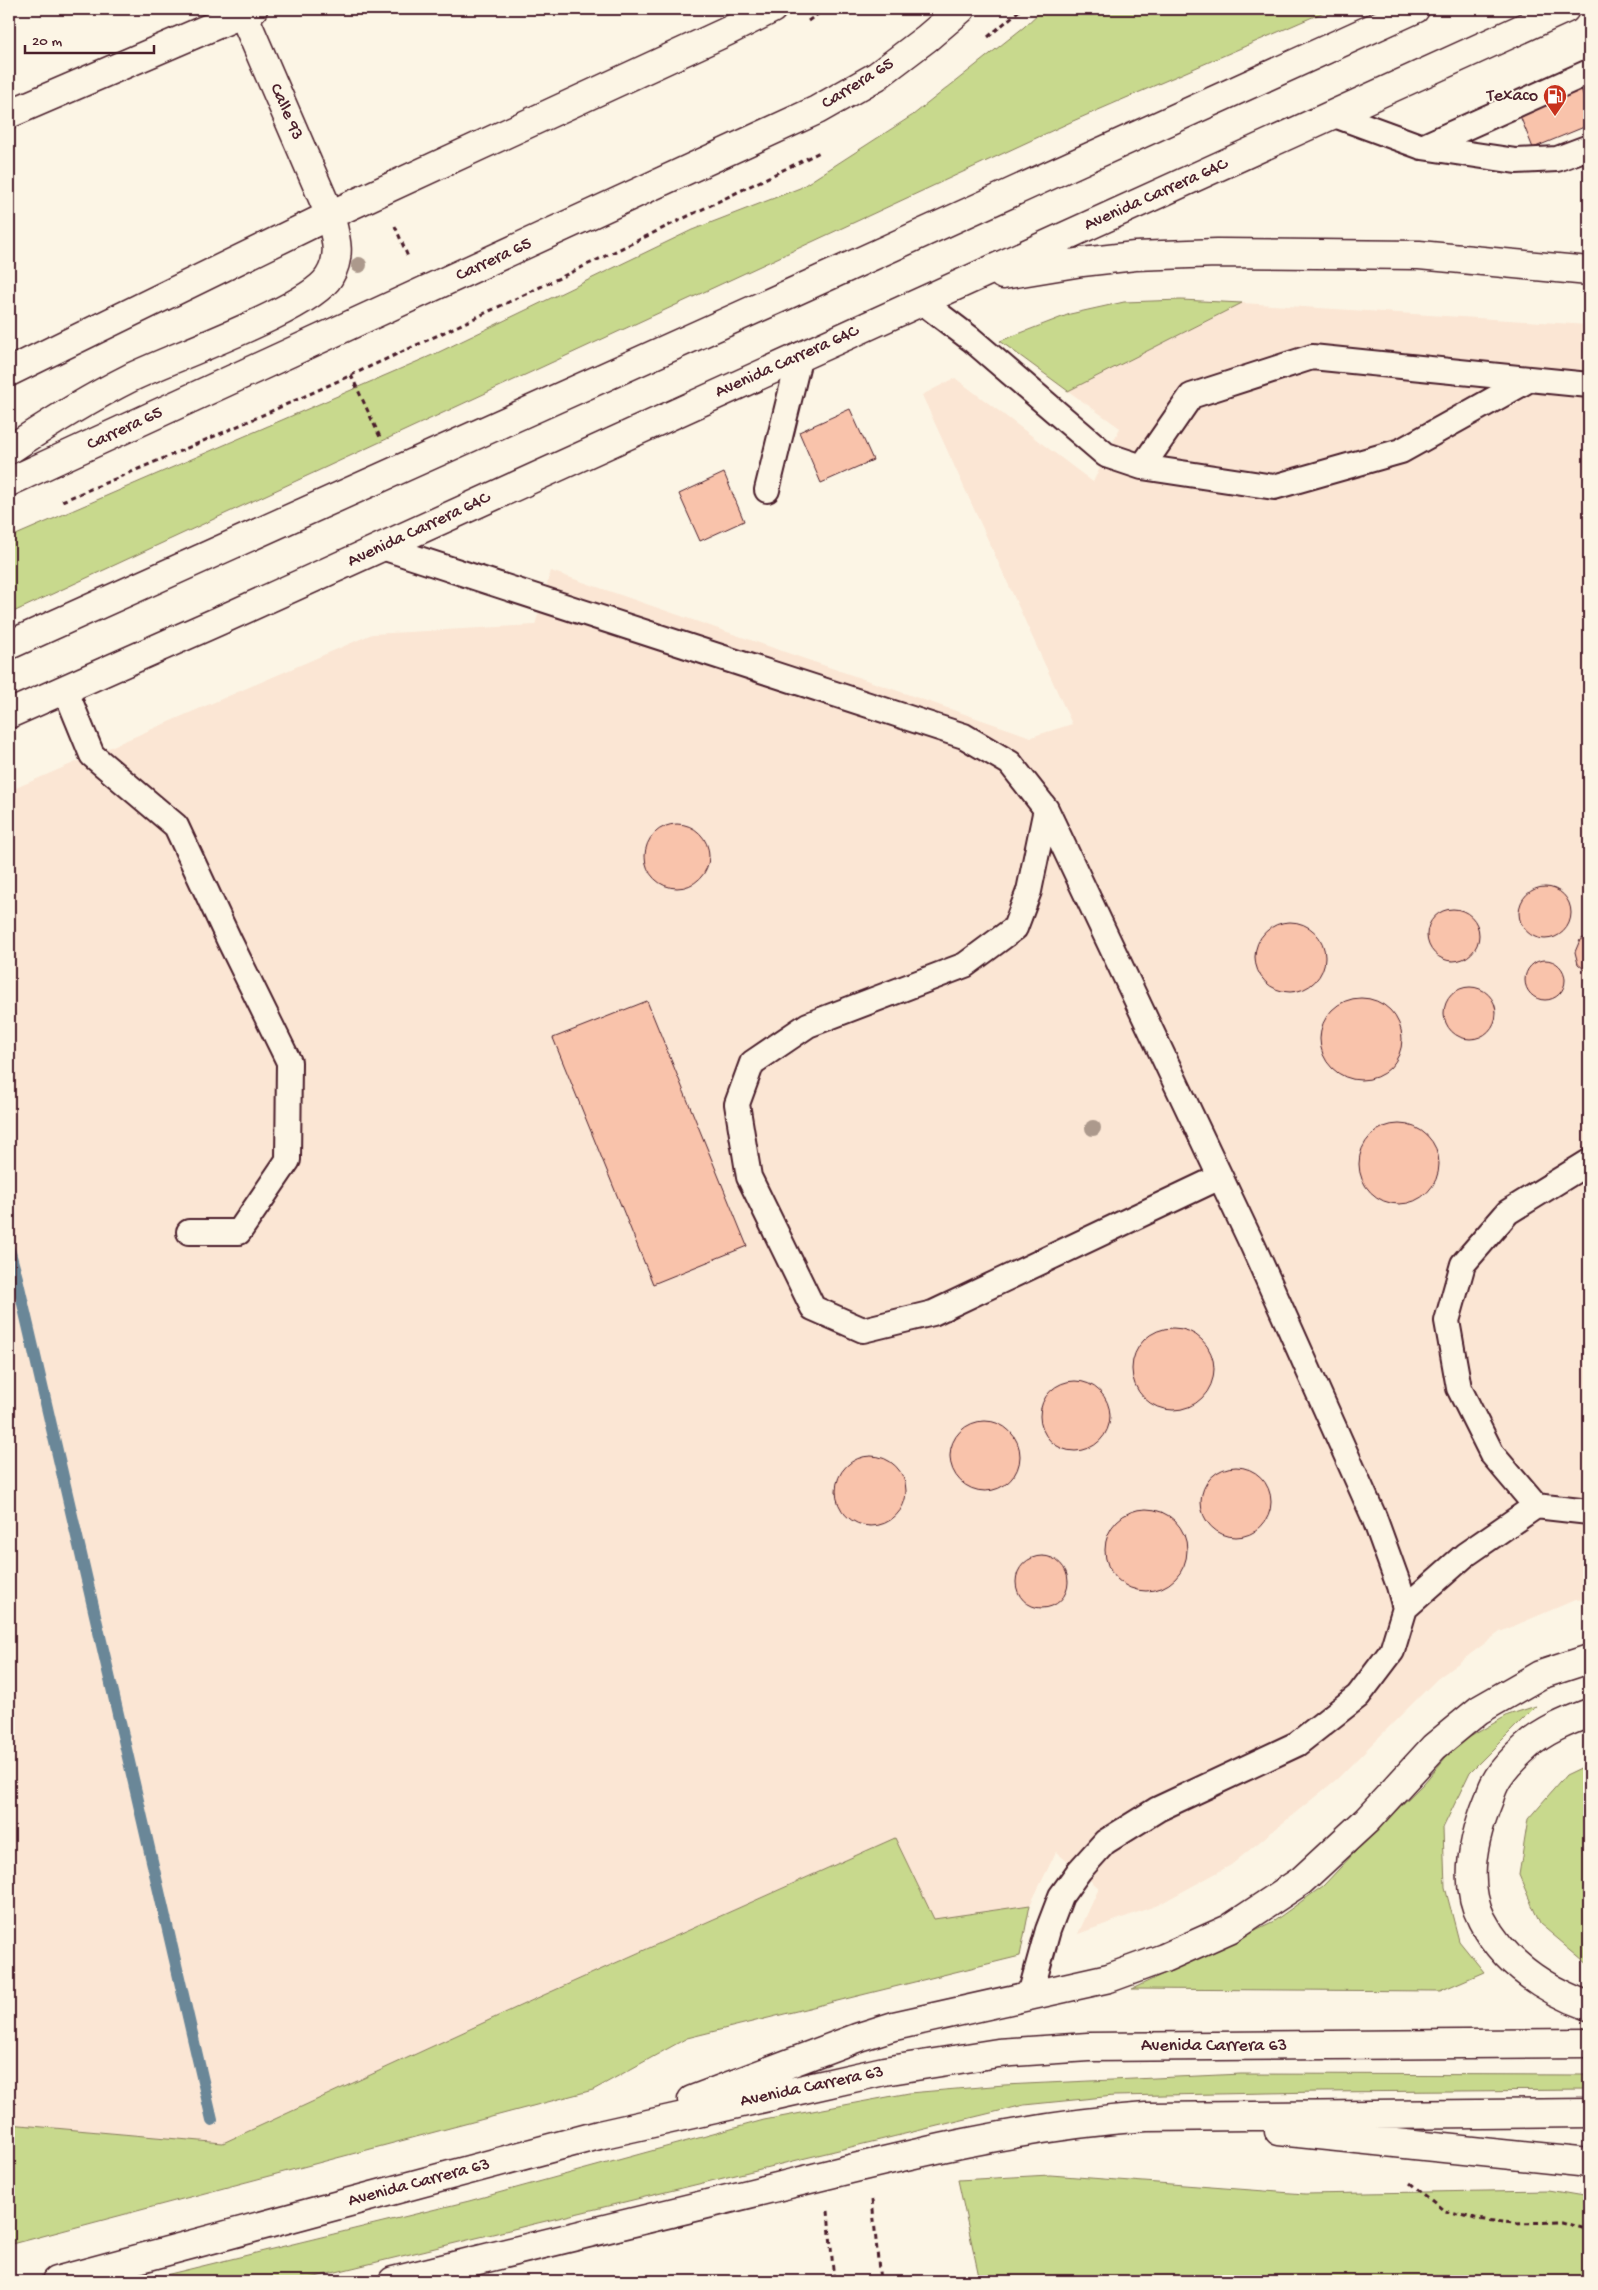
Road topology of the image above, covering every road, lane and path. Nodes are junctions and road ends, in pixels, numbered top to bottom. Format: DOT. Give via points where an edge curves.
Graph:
graph roads {
  1 [pos="772,9"];
  2 [pos="961,9"];
  3 [pos="1414,9"];
  4 [pos="1565,9"];
  5 [pos="246,10"];
  6 [pos="1589,72"];
  7 [pos="9,114"];
  8 [pos="1332,114"];
  9 [pos="1422,147"];
  10 [pos="1589,147"];
  11 [pos="330,215"];
  12 [pos="392,218"];
  13 [pos="411,264"];
  14 [pos="1589,270"];
  15 [pos="966,281"];
  16 [pos="921,301"];
  17 [pos="800,355"];
  18 [pos="9,372"];
  19 [pos="351,374"];
  20 [pos="1530,379"];
  21 [pos="1589,385"];
  22 [pos="9,450"];
  23 [pos="1142,467"];
  24 [pos="396,470"];
  25 [pos="9,482"];
  26 [pos="767,490"];
  27 [pos="382,547"];
  28 [pos="9,645"];
  29 [pos="65,690"];
  30 [pos="9,714"];
  31 [pos="1046,809"];
  32 [pos="1589,1162"];
  33 [pos="1220,1177"];
  34 [pos="189,1232"];
  35 [pos="1536,1506"];
  36 [pos="1589,1512"];
  37 [pos="1405,1608"];
  38 [pos="1589,1659"];
  39 [pos="1589,1713"];
  40 [pos="1030,1995"];
  41 [pos="1589,2006"];
  42 [pos="1589,2043"];
  43 [pos="1589,2113"];
  44 [pos="1146,2117"];
  45 [pos="599,2135"];
  46 [pos="1589,2163"];
  47 [pos="868,2165"];
  48 [pos="825,2175"];
  49 [pos="1409,2182"];
  50 [pos="1589,2230"];
  51 [pos="56,2281"];
  52 [pos="393,2281"];
  53 [pos="834,2281"];
  54 [pos="880,2281"];
  1 -- 11 [label="main road"];
  2 -- 25 [label="main road, Carrera 65" via="876,76 817,110"];
  3 -- 24 [label="main road"];
  4 -- 8 [label="main road, Avenida Carrera 64C"];
  5 -- 7 [label="main road"];
  5 -- 11 [label="main road, Calle 93"];
  6 -- 9 [label="lane"];
  8 -- 9 [label="lane"];
  8 -- 15 [label="main road, Avenida Carrera 64C"];
  9 -- 10 [label="lane" via="1516,162 1557,159"];
  11 -- 18 [label="main road"];
  11 -- 22 [label="main road, Calle 93" via="338,245 338,259 329,278 310,296 131,378 79,405"];
  12 -- 13 [label="path"];
  14 -- 15 [label="main road" via="1419,255 1217,253 1135,256"];
  15 -- 16 [label="main road, Avenida Carrera 64C"];
  16 -- 17 [label="main road, Avenida Carrera 64C"];
  16 -- 23 [label="lane" via="971,339 1106,455"];
  17 -- 26 [label="lane"];
  17 -- 27 [label="main road, Avenida Carrera 64C"];
  19 -- 24 [label="path"];
  20 -- 21 [label="lane"];
  20 -- 23 [label="lane" via="1401,451 1274,487"];
  20 -- 23 [label="lane" via="1312,357 1191,396"];
  24 -- 28 [label="main road"];
  27 -- 29 [label="main road, Avenida Carrera 64C"];
  27 -- 31 [label="lane" via="964,736 1010,764"];
  29 -- 30 [label="main road, Avenida Carrera 64C"];
  29 -- 34 [label="lane" via="92,756 176,826 289,1062 288,1160 238,1232"];
  31 -- 33 [label="lane"];
  31 -- 33 [label="lane" via="1029,891 1015,928 965,966 808,1025 752,1063 737,1104 748,1177 813,1308 863,1330 933,1313"];
  32 -- 35 [label="lane" via="1508,1212 1464,1264 1447,1321 1459,1388 1492,1454"];
  33 -- 37 [label="lane" via="1374,1517"];
  35 -- 36 [label="lane"];
  35 -- 37 [label="lane" via="1465,1556"];
  37 -- 40 [label="lane" via="1392,1651 1358,1696 1297,1744 1158,1809 1105,1842 1061,1896"];
  38 -- 40 [label="main road" via="1540,1675 1479,1710 1434,1746 1368,1820 1301,1881 1228,1930 1109,1978"];
  39 -- 41 [label="main road" via="1566,1721 1527,1746 1497,1779 1478,1826 1471,1868 1481,1920 1500,1948 1526,1973 1564,1997"];
  40 -- 45 [label="main road" via="859,2037"];
  42 -- 45 [label="main road, Avenida Carrera 63" via="1088,2047 998,2052 884,2071"];
  43 -- 44 [label="main road"];
  44 -- 46 [label="main road"];
  44 -- 47 [label="main road" via="1086,2121 1027,2130"];
  45 -- 51 [label="main road, Avenida Carrera 63"];
  47 -- 48 [label="main road"];
  47 -- 54 [label="path"];
  48 -- 52 [label="main road"];
  48 -- 53 [label="path"];
  49 -- 50 [label="path" via="1442,2209 1475,2219 1514,2223 1562,2222"];
}
